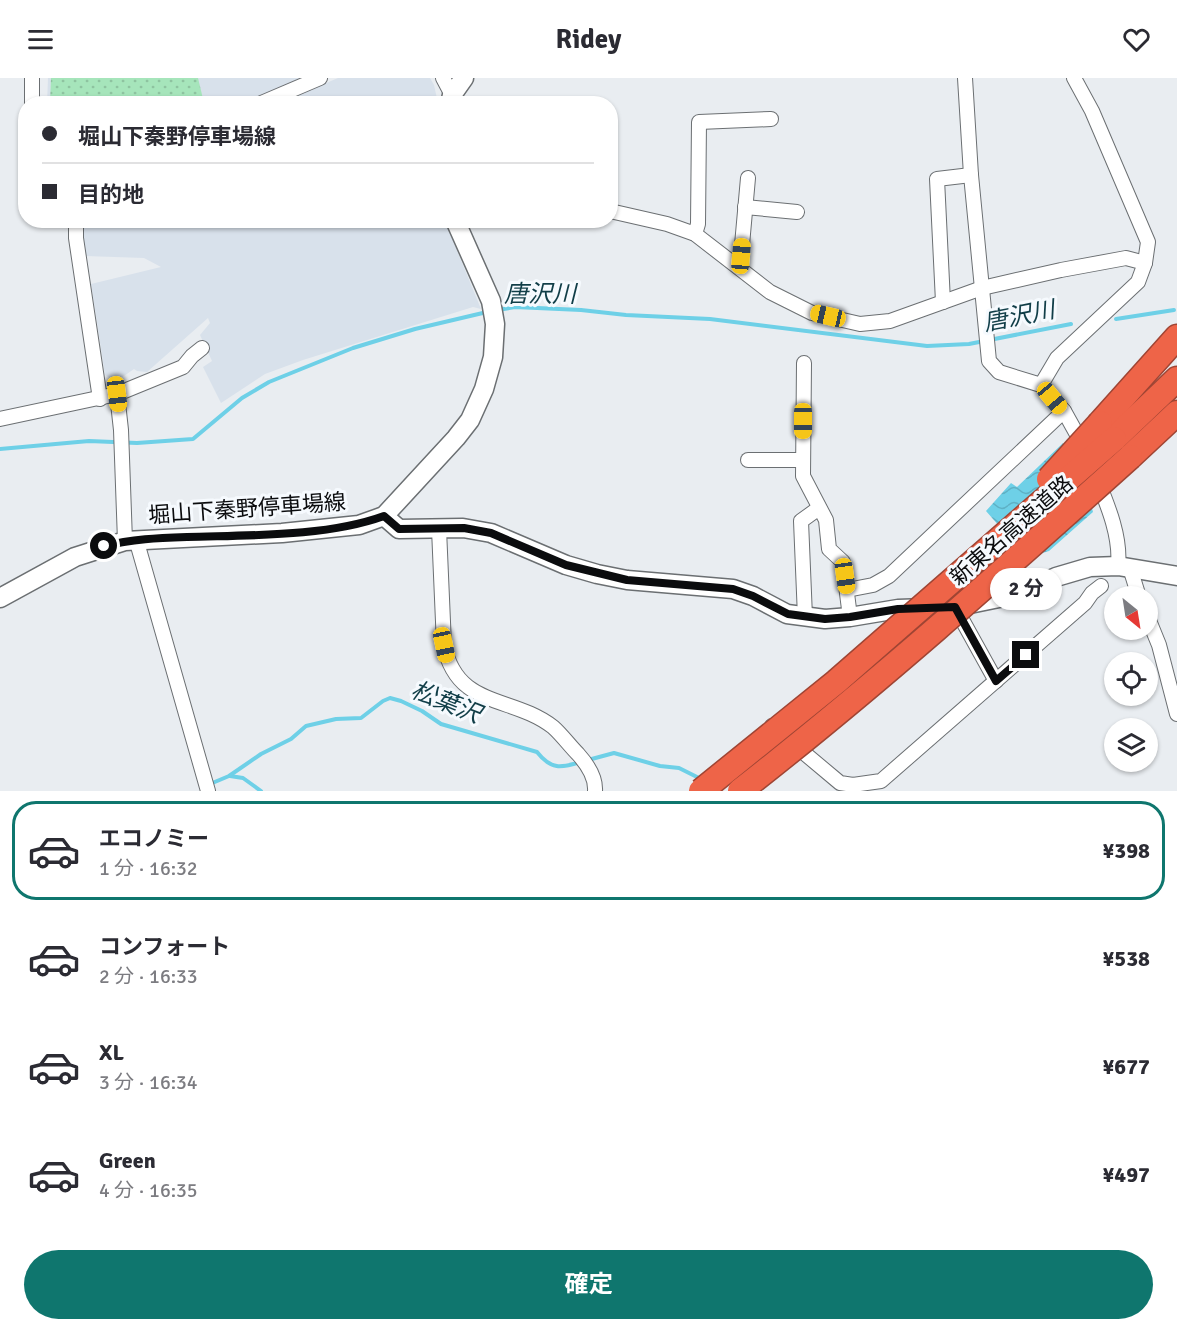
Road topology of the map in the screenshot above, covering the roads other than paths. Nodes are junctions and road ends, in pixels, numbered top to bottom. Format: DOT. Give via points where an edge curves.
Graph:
graph roads {
  1 [pos="32,78"];
  2 [pos="320,78"];
  3 [pos="443,78"];
  4 [pos="464,78"];
  5 [pos="965,78"];
  6 [pos="1074,78"];
  7 [pos="32,96"];
  8 [pos="278,96"];
  9 [pos="450,96"];
  10 [pos="453,96"];
  11 [pos="771,119"];
  12 [pos="971,175"];
  13 [pos="748,178"];
  14 [pos="745,207"];
  15 [pos="797,212"];
  16 [pos="618,214"];
  17 [pos="76,228"];
  18 [pos="458,228"];
  19 [pos="694,234"];
  20 [pos="1145,263"];
  21 [pos="735,264"];
  22 [pos="982,288"];
  23 [pos="944,302"];
  24 [pos="1177,337"];
  25 [pos="202,348"];
  26 [pos="804,363"];
  27 [pos="1177,379"];
  28 [pos="1041,385"];
  29 [pos="117,394"];
  30 [pos="100,399"];
  31 [pos="1064,411"];
  32 [pos="1177,413"];
  33 [pos="0,419"];
  34 [pos="1177,421"];
  35 [pos="1115,440"];
  36 [pos="748,460"];
  37 [pos="803,460"];
  38 [pos="819,508"];
  39 [pos="384,516"];
  40 [pos="439,529"];
  41 [pos="130,540"];
  42 [pos="1124,567"];
  43 [pos="1177,576"];
  44 [pos="1101,586"];
  45 [pos="1134,586"];
  46 [pos="847,590"];
  47 [pos="0,598"];
  48 [pos="955,607"];
  49 [pos="805,617"];
  50 [pos="850,617"];
  51 [pos="1156,640"];
  52 [pos="996,681"];
  53 [pos="1177,714"];
  54 [pos="772,725"];
  55 [pos="206,787"];
  56 [pos="596,790"];
  57 [pos="701,791"];
  58 [pos="740,791"];
  1 -- 7 [label="street"];
  2 -- 8 [label="street"];
  3 -- 9 [label="street"];
  4 -- 10 [label="street"];
  5 -- 12 [label="street"];
  6 -- 20 [label="street" via="1148,242"];
  11 -- 19 [label="street" via="699,122 698,224"];
  12 -- 22 [label="street"];
  12 -- 23 [label="street" via="937,179"];
  13 -- 14 [label="street"];
  14 -- 15 [label="street"];
  14 -- 21 [label="street" via="741,256"];
  16 -- 19 [label="street"];
  17 -- 30 [label="street"];
  18 -- 39 [label="street, 堀山下秦野停車場線" via="490,301 495,324 493,357 470,420"];
  19 -- 21 [label="street"];
  20 -- 22 [label="street" via="1126,258"];
  20 -- 28 [label="street" via="1138,282 1057,358"];
  21 -- 23 [label="street" via="770,292 812,313 860,324 890,321"];
  22 -- 23 [label="street"];
  22 -- 28 [label="street" via="989,361 999,372"];
  24 -- 35 [label="highway"];
  25 -- 29 [label="street" via="183,367"];
  26 -- 37 [label="street"];
  27 -- 35 [label="highway, 新東名高速道路"];
  28 -- 31 [label="street"];
  29 -- 30 [label="street"];
  29 -- 41 [label="street"];
  30 -- 33 [label="street"];
  31 -- 42 [label="street" via="1080,438 1107,503"];
  31 -- 46 [label="street" via="889,576 873,585"];
  32 -- 35 [label="highway, 新東名高速道路"];
  34 -- 35 [label="highway"];
  35 -- 57 [label="highway, 新東名高速道路, bridge" via="836,682"];
  35 -- 58 [label="highway, 新東名高速道路, bridge" via="992,581"];
  36 -- 37 [label="street"];
  37 -- 38 [label="street" via="803,477"];
  38 -- 46 [label="street" via="826,520 829,549 843,562"];
  38 -- 49 [label="street" via="801,521"];
  39 -- 40 [label="street" via="399,529"];
  39 -- 41 [label="street, 堀山下秦野停車場線" via="359,525 282,533"];
  40 -- 49 [label="street" via="491,533 566,565 617,578 733,589 788,614"];
  40 -- 56 [label="street" via="444,645 453,670 474,692 552,727 586,765"];
  41 -- 47 [label="street, 堀山下秦野停車場線" via="75,557"];
  41 -- 55 [label="street"];
  42 -- 43 [label="street"];
  42 -- 45 [label="street"];
  42 -- 48 [label="street" via="1090,567 999,598"];
  44 -- 52 [label="street"];
  46 -- 50 [label="street"];
  48 -- 50 [label="street" via="898,609"];
  48 -- 52 [label="street"];
  49 -- 50 [label="street"];
  51 -- 53 [label="street"];
  52 -- 54 [label="street" via="880,781 840,783"];
}
